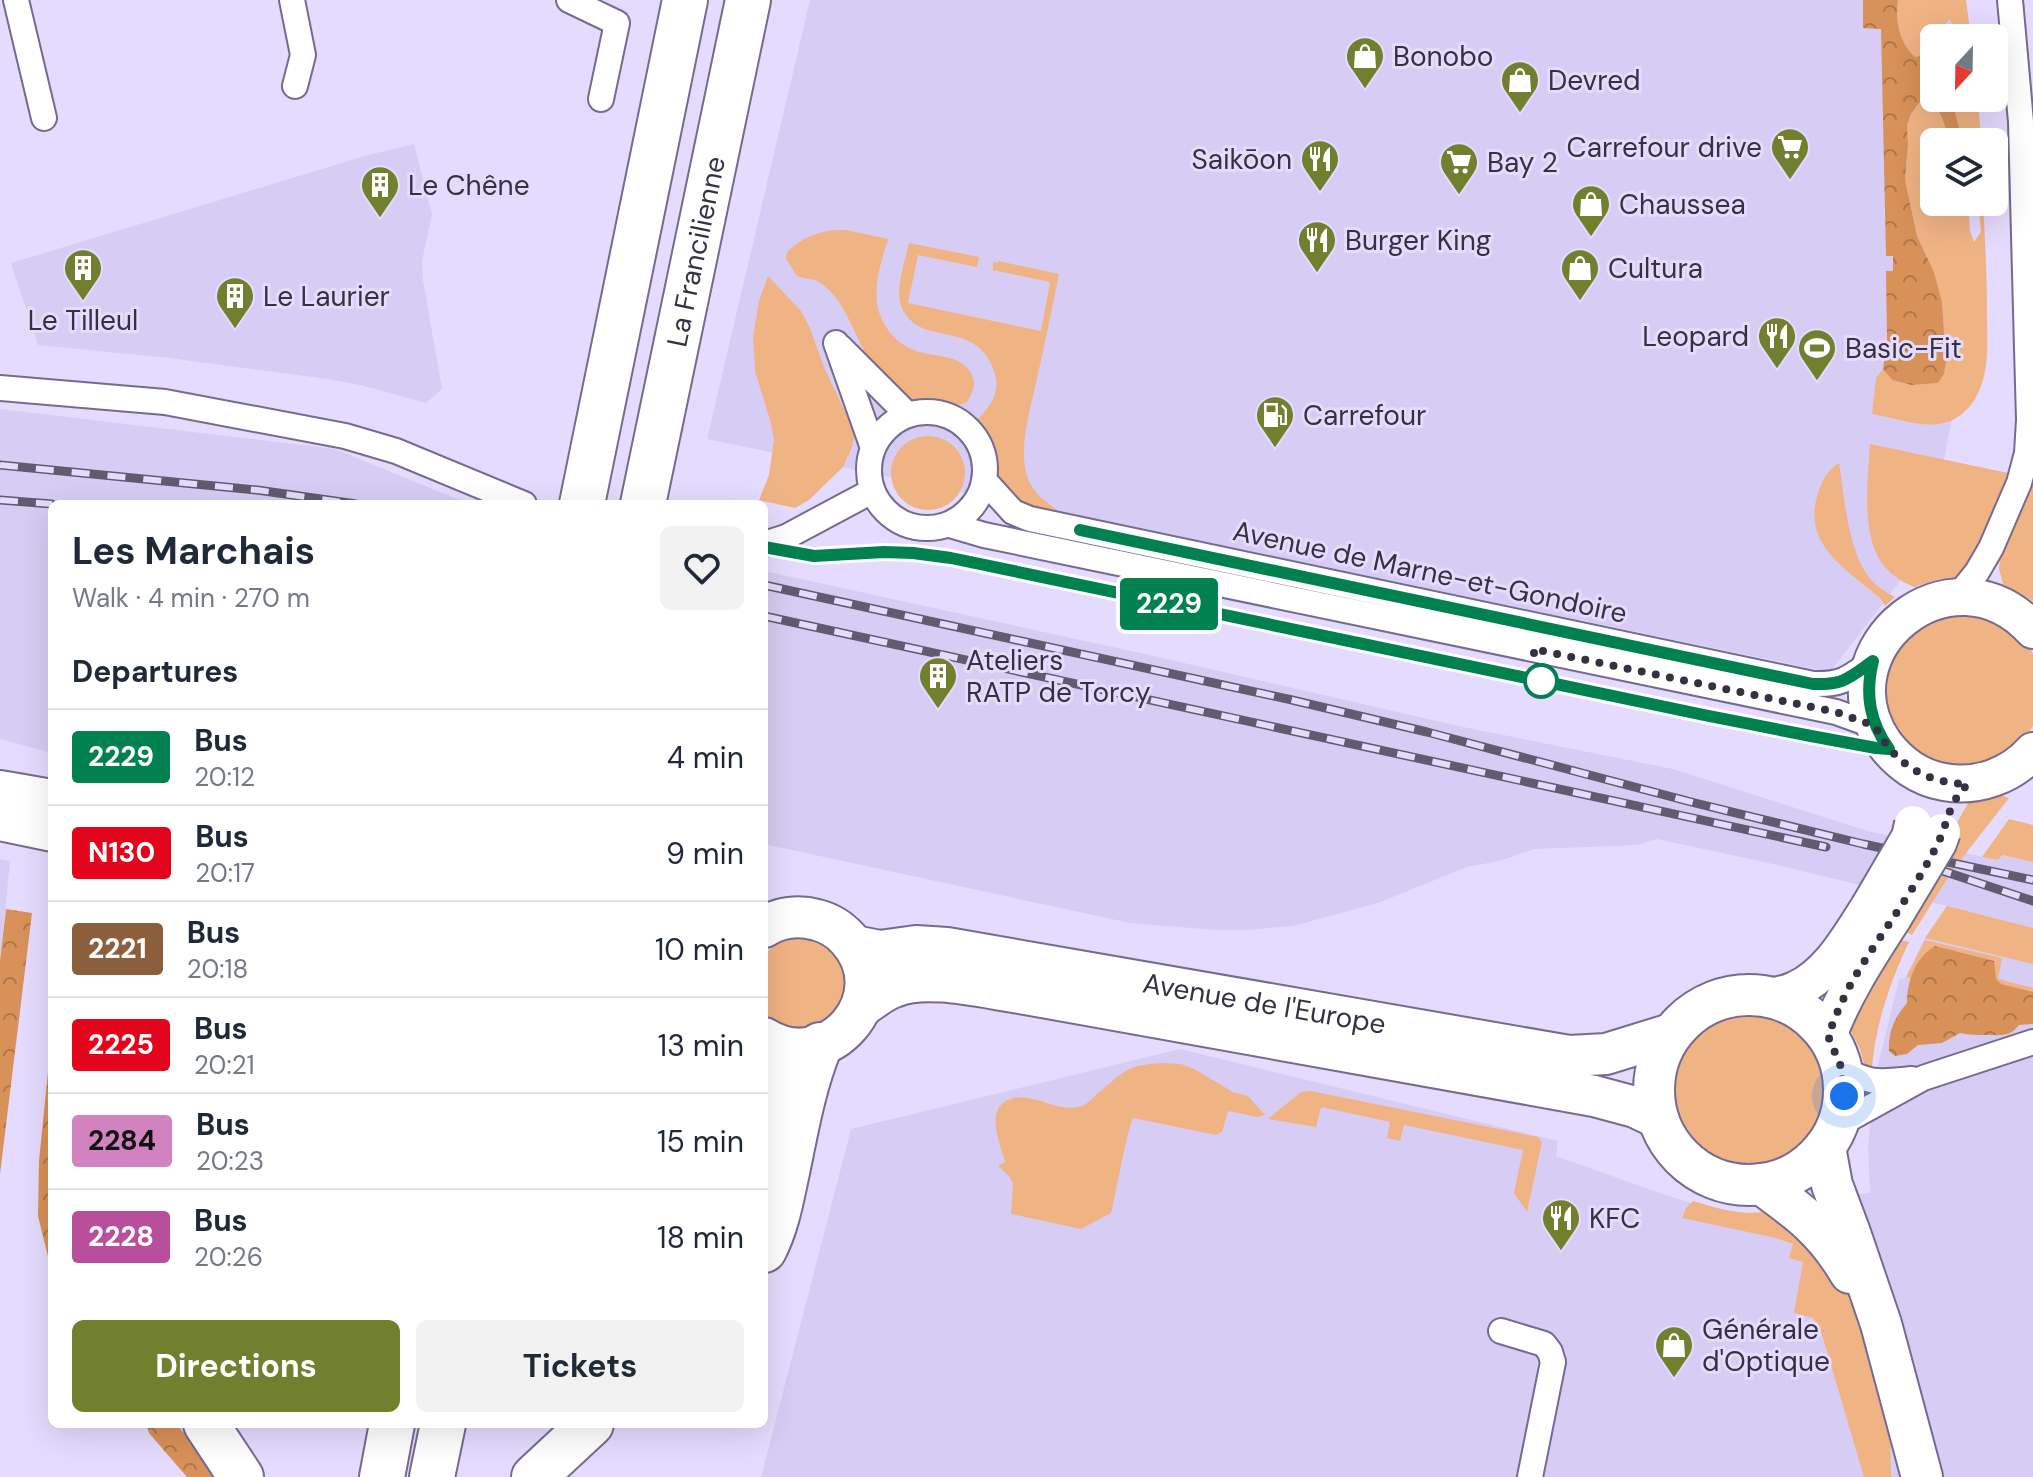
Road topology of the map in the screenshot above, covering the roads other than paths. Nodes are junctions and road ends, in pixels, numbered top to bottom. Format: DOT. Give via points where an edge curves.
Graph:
graph roads {
  1 [pos="16,0"];
  2 [pos="292,0"];
  3 [pos="569,0"];
  4 [pos="685,0"];
  5 [pos="707,0"];
  6 [pos="748,0"];
  7 [pos="2010,0"];
  8 [pos="295,86"];
  9 [pos="601,99"];
  10 [pos="44,118"];
  11 [pos="2027,122"];
  12 [pos="2030,316"];
  13 [pos="0,388"];
  14 [pos="908,415"];
  15 [pos="873,448"];
  16 [pos="984,480"];
  17 [pos="872,491"];
  18 [pos="610,499"];
  19 [pos="514,500"];
  20 [pos="950,525"];
  21 [pos="768,543"];
  22 [pos="1991,548"];
  23 [pos="1957,597"];
  24 [pos="1996,604"];
  25 [pos="2033,630"];
  26 [pos="1873,661"];
  27 [pos="1875,726"];
  28 [pos="2033,751"];
  29 [pos="1910,768"];
  30 [pos="1968,784"];
  31 [pos="0,789"];
  32 [pos="48,797"];
  33 [pos="0,822"];
  34 [pos="1927,828"];
  35 [pos="48,832"];
  36 [pos="1881,913"];
  37 [pos="768,924"];
  38 [pos="854,946"];
  39 [pos="1770,997"];
  40 [pos="861,1007"];
  41 [pos="1671,1034"];
  42 [pos="768,1040"];
  43 [pos="2033,1042"];
  44 [pos="820,1045"];
  45 [pos="1835,1052"];
  46 [pos="768,1073"];
  47 [pos="1923,1078"];
  48 [pos="768,1118"];
  49 [pos="1658,1118"];
  50 [pos="1831,1136"];
  51 [pos="1761,1184"];
  52 [pos="768,1240"];
  53 [pos="1881,1324"];
  54 [pos="1501,1331"];
  55 [pos="209,1428"];
  56 [pos="391,1428"];
  57 [pos="410,1428"];
  58 [pos="442,1428"];
  59 [pos="587,1428"];
  60 [pos="241,1477"];
  61 [pos="382,1477"];
  62 [pos="399,1477"];
  63 [pos="432,1477"];
  64 [pos="534,1477"];
  65 [pos="1530,1477"];
  66 [pos="1922,1477"];
  1 -- 10 [label="street"];
  2 -- 8 [label="street" via="303,55"];
  3 -- 9 [label="street" via="617,23"];
  4 -- 18 [label="highway"];
  5 -- 18 [label="main road"];
  6 -- 18 [label="highway, La Francilienne"];
  7 -- 11 [label="street"];
  11 -- 12 [label="street"];
  12 -- 22 [label="street" via="2027,453"];
  13 -- 19 [label="street" via="165,402 345,436"];
  14 -- 15 [label="street" via="881,434"];
  14 -- 15 [label="street" via="836,343"];
  14 -- 16 [label="street" via="944,414 972,433 981,447"];
  15 -- 17 [label="street" via="868,477"];
  16 -- 20 [label="street" via="966,514"];
  16 -- 26 [label="street, Avenue de Marne-et-Gondoire" via="1013,512 1030,519 1813,684 1845,681"];
  17 -- 20 [label="street" via="895,520 931,529"];
  17 -- 21 [label="street"];
  20 -- 27 [label="street, Avenue de Marne-et-Gondoire" via="1836,712"];
  22 -- 23 [label="street"];
  22 -- 24 [label="street"];
  23 -- 24 [label="street"];
  23 -- 26 [label="street" via="1906,616"];
  24 -- 25 [label="street"];
  26 -- 27 [label="street" via="1868,694"];
  27 -- 29 [label="street"];
  28 -- 30 [label="street" via="2013,770"];
  29 -- 30 [label="street" via="1938,781"];
  29 -- 34 [label="street" via="1914,802"];
  30 -- 34 [label="street"];
  31 -- 32 [label="street"];
  33 -- 35 [label="street"];
  34 -- 36 [label="street, bridge" via="1910,837"];
  36 -- 39 [label="street" via="1810,982"];
  36 -- 45 [label="street" via="1837,1013"];
  37 -- 38 [label="main road" via="787,918 816,919 842,932"];
  38 -- 40 [label="main road" via="865,975"];
  38 -- 41 [label="main road, Avenue de l'Europe" via="880,951 947,948 1569,1056 1606,1054"];
  39 -- 41 [label="main road" via="1742,995 1715,1001"];
  39 -- 45 [label="main road" via="1803,1011"];
  40 -- 44 [label="main road, Avenue de l'Europe" via="849,1027"];
  40 -- 49 [label="main road, Avenue de l'Europe" via="913,982 1020,993 1594,1096"];
  41 -- 49 [label="main road" via="1655,1075"];
  42 -- 44 [label="main road" via="787,1048"];
  43 -- 47 [label="street"];
  44 -- 52 [label="highway"];
  45 -- 47 [label="street" via="1856,1076 1875,1082"];
  45 -- 50 [label="main road" via="1844,1096"];
  46 -- 48 [label="highway"];
  47 -- 50 [label="street"];
  49 -- 51 [label="main road" via="1680,1155 1703,1173 1731,1183"];
  50 -- 51 [label="main road" via="1797,1172"];
  50 -- 53 [label="main road" via="1832,1185"];
  51 -- 53 [label="main road" via="1824,1235"];
  53 -- 66 [label="main road"];
  54 -- 65 [label="street" via="1544,1344 1553,1362"];
  55 -- 60 [label="highway"];
  56 -- 61 [label="highway"];
  57 -- 62 [label="main road"];
  58 -- 63 [label="highway"];
  59 -- 64 [label="highway"];
}
